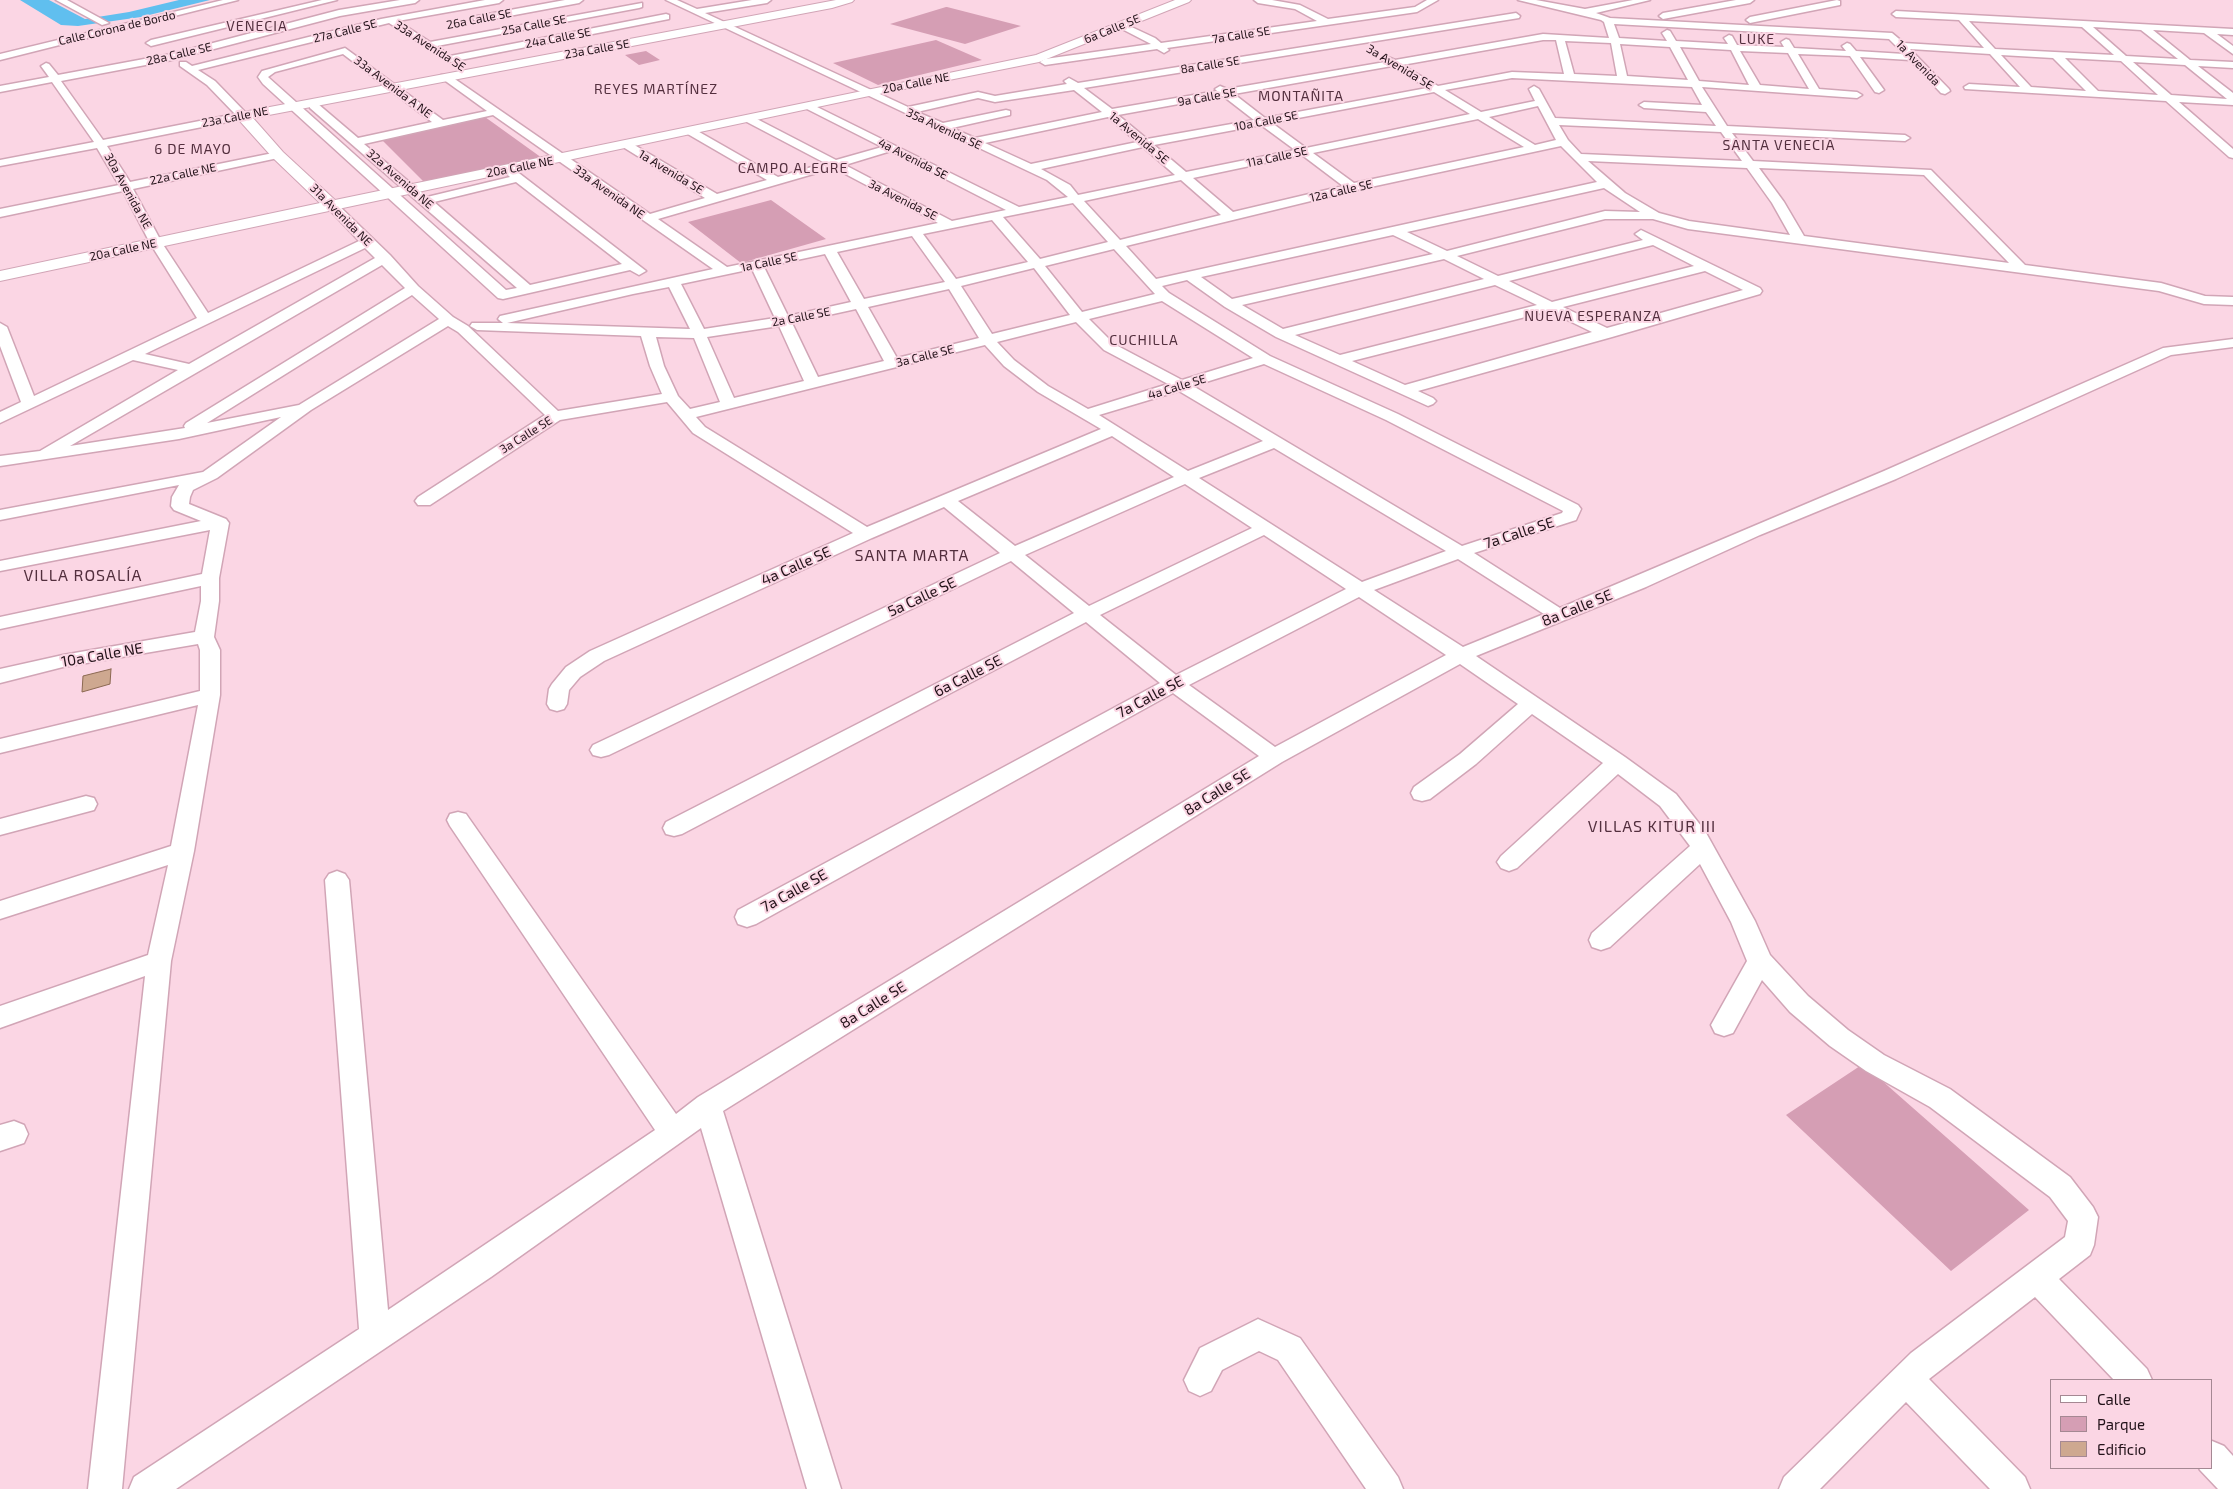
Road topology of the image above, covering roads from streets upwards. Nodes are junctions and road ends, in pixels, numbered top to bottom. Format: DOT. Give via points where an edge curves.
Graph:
graph roads {
  1 [pos="60,0"];
  2 [pos="234,0"];
  3 [pos="333,0"];
  4 [pos="415,0"];
  5 [pos="499,0"];
  6 [pos="579,0"];
  7 [pos="670,0"];
  8 [pos="767,0"];
  9 [pos="848,0"];
  10 [pos="1185,0"];
  11 [pos="1258,0"];
  12 [pos="1434,0"];
  13 [pos="1522,0"];
  14 [pos="1527,0"];
  15 [pos="1646,0"];
  16 [pos="1750,0"];
  17 [pos="486,1"];
  18 [pos="1838,3"];
  19 [pos="639,4"];
  20 [pos="696,12"];
  21 [pos="1585,12"];
  22 [pos="508,13"];
  23 [pos="1896,14"];
  24 [pos="1516,16"];
  25 [pos="666,17"];
  26 [pos="1962,18"];
  27 [pos="390,20"];
  28 [pos="472,20"];
  29 [pos="1606,20"];
  30 [pos="1326,22"];
  31 [pos="1628,22"];
  32 [pos="1662,24"];
  33 [pos="2084,24"];
  34 [pos="530,25"];
  35 [pos="723,26"];
  36 [pos="1123,26"];
  37 [pos="1719,27"];
  38 [pos="2143,27"];
  39 [pos="118,28"];
  40 [pos="426,28"];
  41 [pos="1781,30"];
  42 [pos="2206,30"];
  43 [pos="408,32"];
  44 [pos="2233,32"];
  45 [pos="1839,33"];
  46 [pos="76,37"];
  47 [pos="1560,38"];
  48 [pos="143,39"];
  49 [pos="554,39"];
  50 [pos="1357,41"];
  51 [pos="1616,41"];
  52 [pos="1674,44"];
  53 [pos="429,46"];
  54 [pos="1902,46"];
  55 [pos="1160,47"];
  56 [pos="1734,47"];
  57 [pos="1790,50"];
  58 [pos="2233,51"];
  59 [pos="578,52"];
  60 [pos="1992,52"];
  61 [pos="1851,54"];
  62 [pos="2057,56"];
  63 [pos="0,57"];
  64 [pos="172,57"];
  65 [pos="1912,57"];
  66 [pos="450,59"];
  67 [pos="2123,59"];
  68 [pos="1042,60"];
  69 [pos="2188,63"];
  70 [pos="1393,64"];
  71 [pos="2233,65"];
  72 [pos="46,66"];
  73 [pos="1192,68"];
  74 [pos="191,69"];
  75 [pos="272,70"];
  76 [pos="470,72"];
  77 [pos="1527,75"];
  78 [pos="444,78"];
  79 [pos="1570,78"];
  80 [pos="1623,79"];
  81 [pos="55,80"];
  82 [pos="285,81"];
  83 [pos="1694,84"];
  84 [pos="1075,86"];
  85 [pos="393,87"];
  86 [pos="1969,87"];
  87 [pos="1435,88"];
  88 [pos="1756,88"];
  89 [pos="0,89"];
  90 [pos="1880,90"];
  91 [pos="2028,90"];
  92 [pos="1945,91"];
  93 [pos="298,92"];
  94 [pos="869,92"];
  95 [pos="1816,92"];
  96 [pos="1226,94"];
  97 [pos="2095,94"];
  98 [pos="1857,95"];
  99 [pos="2168,98"];
  100 [pos="2233,98"];
  101 [pos="2233,102"];
  102 [pos="310,103"];
  103 [pos="1540,103"];
  104 [pos="1644,105"];
  105 [pos="809,106"];
  106 [pos="1708,109"];
  107 [pos="906,111"];
  108 [pos="495,112"];
  109 [pos="1110,113"];
  110 [pos="1006,114"];
  111 [pos="1477,114"];
  112 [pos="243,116"];
  113 [pos="750,119"];
  114 [pos="1264,121"];
  115 [pos="1551,121"];
  116 [pos="441,124"];
  117 [pos="941,128"];
  118 [pos="1723,130"];
  119 [pos="690,131"];
  120 [pos="1904,138"];
  121 [pos="356,142"];
  122 [pos="973,142"];
  123 [pos="1563,142"];
  124 [pos="100,143"];
  125 [pos="1146,143"];
  126 [pos="626,145"];
  127 [pos="890,148"];
  128 [pos="1535,149"];
  129 [pos="1304,151"];
  130 [pos="278,155"];
  131 [pos="2233,155"];
  132 [pos="1578,157"];
  133 [pos="561,159"];
  134 [pos="0,162"];
  135 [pos="834,164"];
  136 [pos="1749,165"];
  137 [pos="1030,168"];
  138 [pos="512,174"];
  139 [pos="1184,176"];
  140 [pos="777,181"];
  141 [pos="1606,184"];
  142 [pos="126,186"];
  143 [pos="1352,188"];
  144 [pos="411,189"];
  145 [pos="389,193"];
  146 [pos="1561,194"];
  147 [pos="716,199"];
  148 [pos="1076,200"];
  149 [pos="425,201"];
  150 [pos="332,206"];
  151 [pos="1018,211"];
  152 [pos="0,213"];
  153 [pos="1605,215"];
  154 [pos="995,216"];
  155 [pos="1655,216"];
  156 [pos="1231,217"];
  157 [pos="648,218"];
  158 [pos="951,225"];
  159 [pos="1396,231"];
  160 [pos="915,232"];
  161 [pos="1799,239"];
  162 [pos="1654,241"];
  163 [pos="367,242"];
  164 [pos="156,243"];
  165 [pos="1119,245"];
  166 [pos="829,250"];
  167 [pos="1445,255"];
  168 [pos="385,258"];
  169 [pos="1037,264"];
  170 [pos="757,265"];
  171 [pos="632,266"];
  172 [pos="1705,267"];
  173 [pos="2020,267"];
  174 [pos="724,271"];
  175 [pos="0,276"];
  176 [pos="1190,276"];
  177 [pos="1497,280"];
  178 [pos="673,282"];
  179 [pos="954,284"];
  180 [pos="1152,284"];
  181 [pos="658,285"];
  182 [pos="413,289"];
  183 [pos="527,289"];
  184 [pos="1164,296"];
  185 [pos="2233,301"];
  186 [pos="1230,304"];
  187 [pos="861,305"];
  188 [pos="1550,306"];
  189 [pos="1079,318"];
  190 [pos="205,320"];
  191 [pos="448,320"];
  192 [pos="782,321"];
  193 [pos="477,326"];
  194 [pos="0,327"];
  195 [pos="463,329"];
  196 [pos="646,332"];
  197 [pos="699,334"];
  198 [pos="1280,334"];
  199 [pos="1607,334"];
  200 [pos="988,340"];
  201 [pos="2233,343"];
  202 [pos="130,356"];
  203 [pos="1265,359"];
  204 [pos="1338,360"];
  205 [pos="893,364"];
  206 [pos="191,369"];
  207 [pos="814,383"];
  208 [pos="1182,386"];
  209 [pos="1404,390"];
  210 [pos="671,397"];
  211 [pos="1428,401"];
  212 [pos="29,404"];
  213 [pos="730,404"];
  214 [pos="306,407"];
  215 [pos="1088,414"];
  216 [pos="685,415"];
  217 [pos="555,416"];
  218 [pos="0,418"];
  219 [pos="1113,430"];
  220 [pos="179,434"];
  221 [pos="1275,442"];
  222 [pos="46,454"];
  223 [pos="0,460"];
  224 [pos="211,474"];
  225 [pos="1186,478"];
  226 [pos="946,500"];
  227 [pos="424,501"];
  228 [pos="0,515"];
  229 [pos="1570,516"];
  230 [pos="220,523"];
  231 [pos="1264,528"];
  232 [pos="866,534"];
  233 [pos="1460,552"];
  234 [pos="1012,554"];
  235 [pos="0,566"];
  236 [pos="210,578"];
  237 [pos="1361,589"];
  238 [pos="1087,614"];
  239 [pos="1558,615"];
  240 [pos="0,622"];
  241 [pos="204,637"];
  242 [pos="1461,655"];
  243 [pos="0,676"];
  244 [pos="1174,684"];
  245 [pos="210,695"];
  246 [pos="1532,703"];
  247 [pos="557,704"];
  248 [pos="0,746"];
  249 [pos="601,750"];
  250 [pos="1274,757"];
  251 [pos="1617,762"];
  252 [pos="1422,793"];
  253 [pos="86,804"];
  254 [pos="458,820"];
  255 [pos="0,827"];
  256 [pos="674,828"];
  257 [pos="1702,849"];
  258 [pos="182,852"];
  259 [pos="1509,862"];
  260 [pos="337,880"];
  261 [pos="0,910"];
  262 [pos="747,917"];
  263 [pos="1601,940"];
  264 [pos="1760,960"];
  265 [pos="159,961"];
  266 [pos="0,1017"];
  267 [pos="1724,1025"];
  268 [pos="708,1106"];
  269 [pos="673,1133"];
  270 [pos="2037,1278"];
  271 [pos="375,1337"];
  272 [pos="2135,1379"];
  273 [pos="1200,1380"];
  274 [pos="1907,1380"];
  275 [pos="2213,1459"];
  276 [pos="2233,1480"];
  277 [pos="105,1489"];
  278 [pos="146,1489"];
  279 [pos="824,1489"];
  280 [pos="1386,1489"];
  281 [pos="1796,1489"];
  282 [pos="2013,1489"];
  1 -- 46 [label="street" via="105,24"];
  2 -- 39 [label="street, Calle Corona de Bordo"];
  3 -- 48 [label="street"];
  4 -- 64 [label="street, 28a Calle SE" via="339,13"];
  5 -- 17 [label="street, 27a Calle SE"];
  6 -- 22 [label="street, 26a Calle SE"];
  7 -- 20 [label="street, 35a Avenida SE"];
  8 -- 20 [label="street"];
  9 -- 35 [label="street"];
  10 -- 36 [label="street, 6a Calle SE"];
  11 -- 30 [label="street, 3a Avenida SE" via="1297,7"];
  12 -- 30 [label="street, 7a Calle SE" via="1417,9"];
  13 -- 14 [label="street"];
  14 -- 21 [label="street"];
  15 -- 21 [label="street"];
  16 -- 31 [label="street"];
  17 -- 22 [label="street"];
  17 -- 27 [label="street, 27a Calle SE"];
  18 -- 37 [label="street"];
  19 -- 34 [label="street, 25a Calle SE"];
  20 -- 35 [label="street, 35a Avenida SE"];
  21 -- 29 [label="street"];
  22 -- 28 [label="street, 26a Calle SE"];
  22 -- 34 [label="street"];
  23 -- 26 [label="street"];
  24 -- 50 [label="street, 8a Calle SE"];
  25 -- 49 [label="street, 24a Calle SE"];
  26 -- 33 [label="street"];
  26 -- 60 [label="street"];
  27 -- 43 [label="street, 33a Avenida SE"];
  27 -- 74 [label="street, 27a Calle SE"];
  29 -- 31 [label="street"];
  29 -- 51 [label="street"];
  30 -- 50 [label="street, 3a Avenida SE"];
  30 -- 55 [label="street, 7a Calle SE"];
  31 -- 32 [label="street"];
  32 -- 37 [label="street"];
  32 -- 52 [label="street"];
  33 -- 38 [label="street"];
  33 -- 67 [label="street"];
  34 -- 49 [label="street"];
  34 -- 53 [label="street, 25a Calle SE"];
  35 -- 59 [label="street, 23a Calle SE"];
  35 -- 94 [label="street, 35a Avenida SE"];
  36 -- 55 [label="street"];
  36 -- 68 [label="street, 6a Calle SE"];
  37 -- 41 [label="street"];
  37 -- 56 [label="street"];
  38 -- 42 [label="street"];
  38 -- 69 [label="street"];
  39 -- 46 [label="street, Calle Corona de Bordo"];
  39 -- 48 [label="street, 31a Avenida NE"];
  40 -- 43 [label="street, 26a Calle SE"];
  41 -- 45 [label="street"];
  41 -- 57 [label="street"];
  42 -- 44 [label="street"];
  42 -- 58 [label="street"];
  43 -- 53 [label="street, 33a Avenida SE"];
  45 -- 54 [label="street, 1a Avenida" via="1892,36"];
  45 -- 61 [label="street"];
  46 -- 63 [label="street, Calle Corona de Bordo"];
  47 -- 51 [label="street, 9a Calle SE"];
  47 -- 70 [label="street, 9a Calle SE" via="1543,37"];
  47 -- 79 [label="street"];
  48 -- 64 [label="street, 31a Avenida NE"];
  49 -- 59 [label="street"];
  49 -- 66 [label="street, 24a Calle SE"];
  50 -- 70 [label="street, 3a Avenida SE"];
  50 -- 73 [label="street, 8a Calle SE"];
  51 -- 52 [label="street, 9a Calle SE"];
  51 -- 80 [label="street"];
  52 -- 56 [label="street, 9a Calle SE"];
  52 -- 83 [label="street"];
  53 -- 66 [label="street, 33a Avenida SE"];
  54 -- 60 [label="street"];
  54 -- 65 [label="street, 1a Avenida"];
  55 -- 68 [label="street, 7a Calle SE"];
  55 -- 73 [label="street"];
  56 -- 57 [label="street, 9a Calle SE"];
  56 -- 88 [label="street"];
  57 -- 61 [label="street, 9a Calle SE"];
  57 -- 95 [label="street"];
  59 -- 76 [label="street, 23a Calle SE"];
  60 -- 62 [label="street"];
  60 -- 91 [label="street"];
  61 -- 65 [label="street, 9a Calle SE"];
  61 -- 90 [label="street"];
  62 -- 67 [label="street"];
  62 -- 97 [label="street"];
  64 -- 74 [label="street, 31a Avenida NE"];
  64 -- 81 [label="street, 28a Calle SE"];
  65 -- 92 [label="street, 1a Avenida"];
  66 -- 76 [label="street, 33a Avenida SE"];
  67 -- 69 [label="street"];
  67 -- 99 [label="street"];
  68 -- 84 [label="street, 1a Avenida SE"];
  68 -- 94 [label="street, 20a Calle NE"];
  69 -- 71 [label="street"];
  69 -- 100 [label="street"];
  70 -- 87 [label="street, 3a Avenida SE"];
  70 -- 96 [label="street, 9a Calle SE"];
  72 -- 81 [label="street, 30a Avenida NE"];
  73 -- 84 [label="street, 8a Calle SE"];
  73 -- 96 [label="street"];
  74 -- 112 [label="street, 31a Avenida NE" via="211,83"];
  75 -- 82 [label="street"];
  75 -- 85 [label="street, 33a Avenida A NE" via="345,51"];
  75 -- 145 [label="street" via="263,76 266,82"];
  76 -- 78 [label="street, 23a Calle NE"];
  77 -- 79 [label="street, 10a Calle SE"];
  77 -- 87 [label="street, 10a Calle SE" via="1502,76"];
  77 -- 103 [label="street"];
  78 -- 85 [label="street, 23a Calle NE"];
  78 -- 108 [label="street, 33a Avenida NE"];
  79 -- 80 [label="street, 10a Calle SE"];
  80 -- 83 [label="street"];
  81 -- 89 [label="street, 28a Calle SE"];
  81 -- 124 [label="street, 30a Avenida NE"];
  83 -- 88 [label="street"];
  83 -- 106 [label="street"];
  84 -- 107 [label="street, 8a Calle SE" via="995,99 978,95"];
  84 -- 109 [label="street, 1a Avenida SE"];
  85 -- 102 [label="street, 23a Calle NE"];
  85 -- 116 [label="street, 33a Avenida A NE"];
  86 -- 91 [label="street"];
  87 -- 111 [label="street, 3a Avenida SE"];
  87 -- 114 [label="street, 10a Calle SE"];
  88 -- 95 [label="street"];
  91 -- 97 [label="street"];
  93 -- 102 [label="street, 32a Avenida NE"];
  94 -- 105 [label="street, 20a Calle NE"];
  94 -- 107 [label="street, 35a Avenida SE"];
  95 -- 98 [label="street"];
  96 -- 109 [label="street, 9a Calle SE"];
  96 -- 114 [label="street"];
  97 -- 99 [label="street"];
  99 -- 101 [label="street"];
  99 -- 131 [label="street"];
  102 -- 112 [label="street, 23a Calle NE"];
  102 -- 121 [label="street, 32a Avenida NE"];
  103 -- 111 [label="street, 11a Calle SE"];
  103 -- 115 [label="street"];
  104 -- 106 [label="street"];
  105 -- 113 [label="street, 20a Calle NE"];
  105 -- 127 [label="street, 4a Avenida SE"];
  106 -- 118 [label="street"];
  107 -- 117 [label="street, 35a Avenida SE"];
  108 -- 116 [label="street"];
  108 -- 133 [label="street, 33a Avenida NE"];
  109 -- 122 [label="street, 9a Calle SE"];
  109 -- 125 [label="street, 1a Avenida SE"];
  110 -- 117 [label="street"];
  111 -- 128 [label="street, 3a Avenida SE"];
  111 -- 129 [label="street, 11a Calle SE"];
  112 -- 124 [label="street, 23a Calle NE"];
  112 -- 130 [label="street, 31a Avenida NE"];
  113 -- 119 [label="street, 20a Calle NE"];
  113 -- 135 [label="street, 3a Avenida SE"];
  114 -- 125 [label="street, 10a Calle SE"];
  114 -- 129 [label="street"];
  115 -- 118 [label="street"];
  115 -- 123 [label="street"];
  116 -- 121 [label="street"];
  117 -- 122 [label="street, 35a Avenida SE"];
  118 -- 120 [label="street"];
  118 -- 136 [label="street"];
  119 -- 126 [label="street, 20a Calle NE"];
  119 -- 140 [label="street"];
  121 -- 144 [label="street, 32a Avenida NE"];
  122 -- 137 [label="street, 35a Avenida SE"];
  123 -- 128 [label="street, 12a Calle SE"];
  123 -- 132 [label="street"];
  124 -- 134 [label="street, 23a Calle NE"];
  124 -- 142 [label="street, 30a Avenida NE"];
  125 -- 137 [label="street, 10a Calle SE"];
  125 -- 139 [label="street, 1a Avenida SE"];
  126 -- 133 [label="street, 20a Calle NE"];
  126 -- 147 [label="street, 1a Avenida SE"];
  127 -- 135 [label="street"];
  127 -- 151 [label="street, 4a Avenida SE"];
  128 -- 143 [label="street, 12a Calle SE"];
  129 -- 139 [label="street, 11a Calle SE"];
  129 -- 143 [label="street"];
  130 -- 142 [label="street, 22a Calle NE"];
  130 -- 150 [label="street, 31a Avenida NE"];
  132 -- 136 [label="street"];
  132 -- 141 [label="street"];
  133 -- 138 [label="street, 20a Calle NE"];
  133 -- 157 [label="street, 33a Avenida NE"];
  135 -- 140 [label="street"];
  135 -- 158 [label="street, 3a Avenida SE"];
  136 -- 161 [label="street" via="1778,202"];
  136 -- 173 [label="street" via="1927,172"];
  137 -- 148 [label="street, 35a Avenida SE" via="1066,188"];
  138 -- 144 [label="street, 20a Calle NE"];
  138 -- 149 [label="street"];
  138 -- 171 [label="street"];
  139 -- 148 [label="street, 11a Calle SE"];
  139 -- 156 [label="street, 1a Avenida SE"];
  140 -- 147 [label="street"];
  141 -- 146 [label="street"];
  141 -- 155 [label="street"];
  142 -- 152 [label="street, 22a Calle NE"];
  142 -- 164 [label="street, 30a Avenida NE"];
  143 -- 156 [label="street, 12a Calle SE"];
  144 -- 145 [label="street, 20a Calle NE"];
  144 -- 149 [label="street, 32a Avenida NE"];
  145 -- 150 [label="street, 20a Calle NE"];
  145 -- 183 [label="street" via="502,295"];
  146 -- 153 [label="street"];
  146 -- 159 [label="street"];
  147 -- 157 [label="street"];
  148 -- 151 [label="street, 1a Calle SE"];
  148 -- 165 [label="street, 35a Avenida SE"];
  149 -- 183 [label="street, 32a Avenida NE"];
  150 -- 163 [label="street, 31a Avenida NE"];
  150 -- 164 [label="street, 20a Calle NE"];
  151 -- 154 [label="street, 1a Calle SE"];
  153 -- 155 [label="street"];
  153 -- 162 [label="street"];
  153 -- 167 [label="street"];
  154 -- 158 [label="street, 1a Calle SE"];
  154 -- 169 [label="street"];
  155 -- 161 [label="street" via="1688,225"];
  156 -- 165 [label="street, 12a Calle SE"];
  157 -- 174 [label="street, 33a Avenida NE"];
  158 -- 160 [label="street, 1a Calle SE"];
  159 -- 167 [label="street"];
  159 -- 176 [label="street"];
  160 -- 166 [label="street, 1a Calle SE"];
  160 -- 179 [label="street"];
  161 -- 173 [label="street"];
  162 -- 172 [label="street"];
  162 -- 177 [label="street"];
  163 -- 168 [label="street, 31a Avenida NE"];
  163 -- 190 [label="street"];
  164 -- 175 [label="street, 20a Calle NE"];
  164 -- 190 [label="street, 30a Avenida NE"];
  165 -- 169 [label="street, 2a Calle SE"];
  165 -- 180 [label="street, 35a Avenida SE"];
  166 -- 170 [label="street, 1a Calle SE"];
  166 -- 187 [label="street"];
  167 -- 177 [label="street"];
  167 -- 186 [label="street"];
  168 -- 182 [label="street, 31a Avenida NE"];
  168 -- 206 [label="street"];
  169 -- 179 [label="street, 2a Calle SE"];
  169 -- 189 [label="street"];
  170 -- 174 [label="street, 1a Calle SE"];
  170 -- 192 [label="street"];
  171 -- 181 [label="street"];
  171 -- 183 [label="street"];
  172 -- 188 [label="street"];
  172 -- 199 [label="street" via="1756,291"];
  173 -- 185 [label="street" via="2161,286 2204,300"];
  174 -- 178 [label="street, 1a Calle SE"];
  176 -- 180 [label="street"];
  176 -- 186 [label="street"];
  177 -- 188 [label="street"];
  177 -- 198 [label="street"];
  178 -- 181 [label="street, 1a Calle SE"];
  178 -- 197 [label="street"];
  179 -- 187 [label="street, 2a Calle SE"];
  179 -- 200 [label="street"];
  180 -- 184 [label="street, 35a Avenida SE"];
  181 -- 193 [label="street, 1a Calle SE"];
  182 -- 191 [label="street, 31a Avenida NE"];
  182 -- 220 [label="street"];
  184 -- 189 [label="street, 3a Calle SE"];
  184 -- 203 [label="street, 35a Avenida SE"];
  186 -- 198 [label="street"];
  187 -- 192 [label="street, 2a Calle SE"];
  187 -- 205 [label="street"];
  188 -- 199 [label="street"];
  188 -- 204 [label="street"];
  189 -- 200 [label="street, 3a Calle SE"];
  189 -- 208 [label="street" via="1109,347"];
  190 -- 202 [label="street"];
  191 -- 195 [label="street, 31a Avenida NE"];
  191 -- 214 [label="street"];
  192 -- 197 [label="street, 2a Calle SE"];
  192 -- 207 [label="street"];
  193 -- 195 [label="street, 1a Calle SE"];
  193 -- 196 [label="street, 2a Calle SE"];
  194 -- 212 [label="street"];
  195 -- 217 [label="street, 31a Avenida NE"];
  196 -- 197 [label="street, 2a Calle SE"];
  196 -- 210 [label="street"];
  197 -- 213 [label="street"];
  198 -- 204 [label="street"];
  199 -- 209 [label="street"];
  200 -- 205 [label="street, 3a Calle SE"];
  200 -- 215 [label="street" via="1009,363 1043,389"];
  201 -- 239 [label="street, 8a Calle SE" via="2168,351 1899,471"];
  202 -- 206 [label="street"];
  202 -- 212 [label="street"];
  203 -- 208 [label="street, 4a Calle SE"];
  203 -- 229 [label="street, 35a Avenida SE" via="1392,417 1552,497 1572,509"];
  204 -- 209 [label="street"];
  205 -- 207 [label="street, 3a Calle SE"];
  206 -- 222 [label="street"];
  207 -- 213 [label="street, 3a Calle SE"];
  208 -- 215 [label="street, 4a Calle SE"];
  208 -- 221 [label="street"];
  209 -- 211 [label="street"];
  210 -- 216 [label="street"];
  210 -- 217 [label="street, 3a Calle SE"];
  212 -- 218 [label="street"];
  213 -- 216 [label="street, 3a Calle SE"];
  214 -- 220 [label="street"];
  214 -- 224 [label="street"];
  215 -- 219 [label="street"];
  216 -- 232 [label="street" via="699,430"];
  217 -- 227 [label="street, 3a Calle SE"];
  219 -- 225 [label="street"];
  219 -- 226 [label="street, 4a Calle SE"];
  220 -- 222 [label="street"];
  221 -- 225 [label="street, 5a Calle SE"];
  221 -- 233 [label="street"];
  222 -- 223 [label="street"];
  224 -- 228 [label="street"];
  224 -- 230 [label="street" via="186,487 180,506"];
  225 -- 231 [label="street"];
  225 -- 234 [label="street, 5a Calle SE"];
  226 -- 232 [label="street, 4a Calle SE"];
  226 -- 234 [label="street"];
  229 -- 233 [label="street, 7a Calle SE"];
  230 -- 235 [label="street"];
  230 -- 236 [label="street"];
  231 -- 237 [label="street"];
  231 -- 238 [label="street, 6a Calle SE"];
  232 -- 247 [label="street, 4a Calle SE" via="597,656 573,672 559,689"];
  233 -- 237 [label="street, 7a Calle SE"];
  233 -- 239 [label="street"];
  234 -- 238 [label="street"];
  234 -- 249 [label="street, 5a Calle SE"];
  236 -- 240 [label="street"];
  236 -- 241 [label="street"];
  237 -- 242 [label="street"];
  237 -- 244 [label="street, 7a Calle SE"];
  238 -- 244 [label="street"];
  238 -- 256 [label="street, 6a Calle SE"];
  239 -- 242 [label="street, 8a Calle SE"];
  241 -- 243 [label="street, 10a Calle NE" via="63,661"];
  241 -- 245 [label="street" via="210,650"];
  242 -- 246 [label="street"];
  242 -- 250 [label="street, 8a Calle SE"];
  244 -- 250 [label="street"];
  244 -- 262 [label="street, 7a Calle SE"];
  245 -- 248 [label="street"];
  245 -- 258 [label="street"];
  246 -- 251 [label="street"];
  246 -- 252 [label="street" via="1468,759"];
  250 -- 268 [label="street, 8a Calle SE"];
  251 -- 257 [label="street" via="1668,800"];
  251 -- 259 [label="street"];
  253 -- 255 [label="street"];
  254 -- 269 [label="street"];
  257 -- 263 [label="street"];
  257 -- 264 [label="street" via="1743,921"];
  258 -- 261 [label="street"];
  258 -- 265 [label="street"];
  260 -- 271 [label="street"];
  264 -- 267 [label="street"];
  264 -- 270 [label="street" via="1799,1004 1839,1038 1875,1063 1940,1098 2060,1186 2083,1217 2079,1245"];
  265 -- 266 [label="street"];
  265 -- 277 [label="street"];
  268 -- 269 [label="street, 8a Calle SE"];
  268 -- 279 [label="street"];
  269 -- 271 [label="street, 8a Calle SE"];
  270 -- 272 [label="street"];
  270 -- 274 [label="street" via="1922,1364"];
  271 -- 278 [label="street, 8a Calle SE"];
  273 -- 280 [label="street" via="1211,1358 1258,1335 1289,1350"];
  274 -- 281 [label="street"];
  274 -- 282 [label="street"];
  275 -- 276 [label="street"];
}
